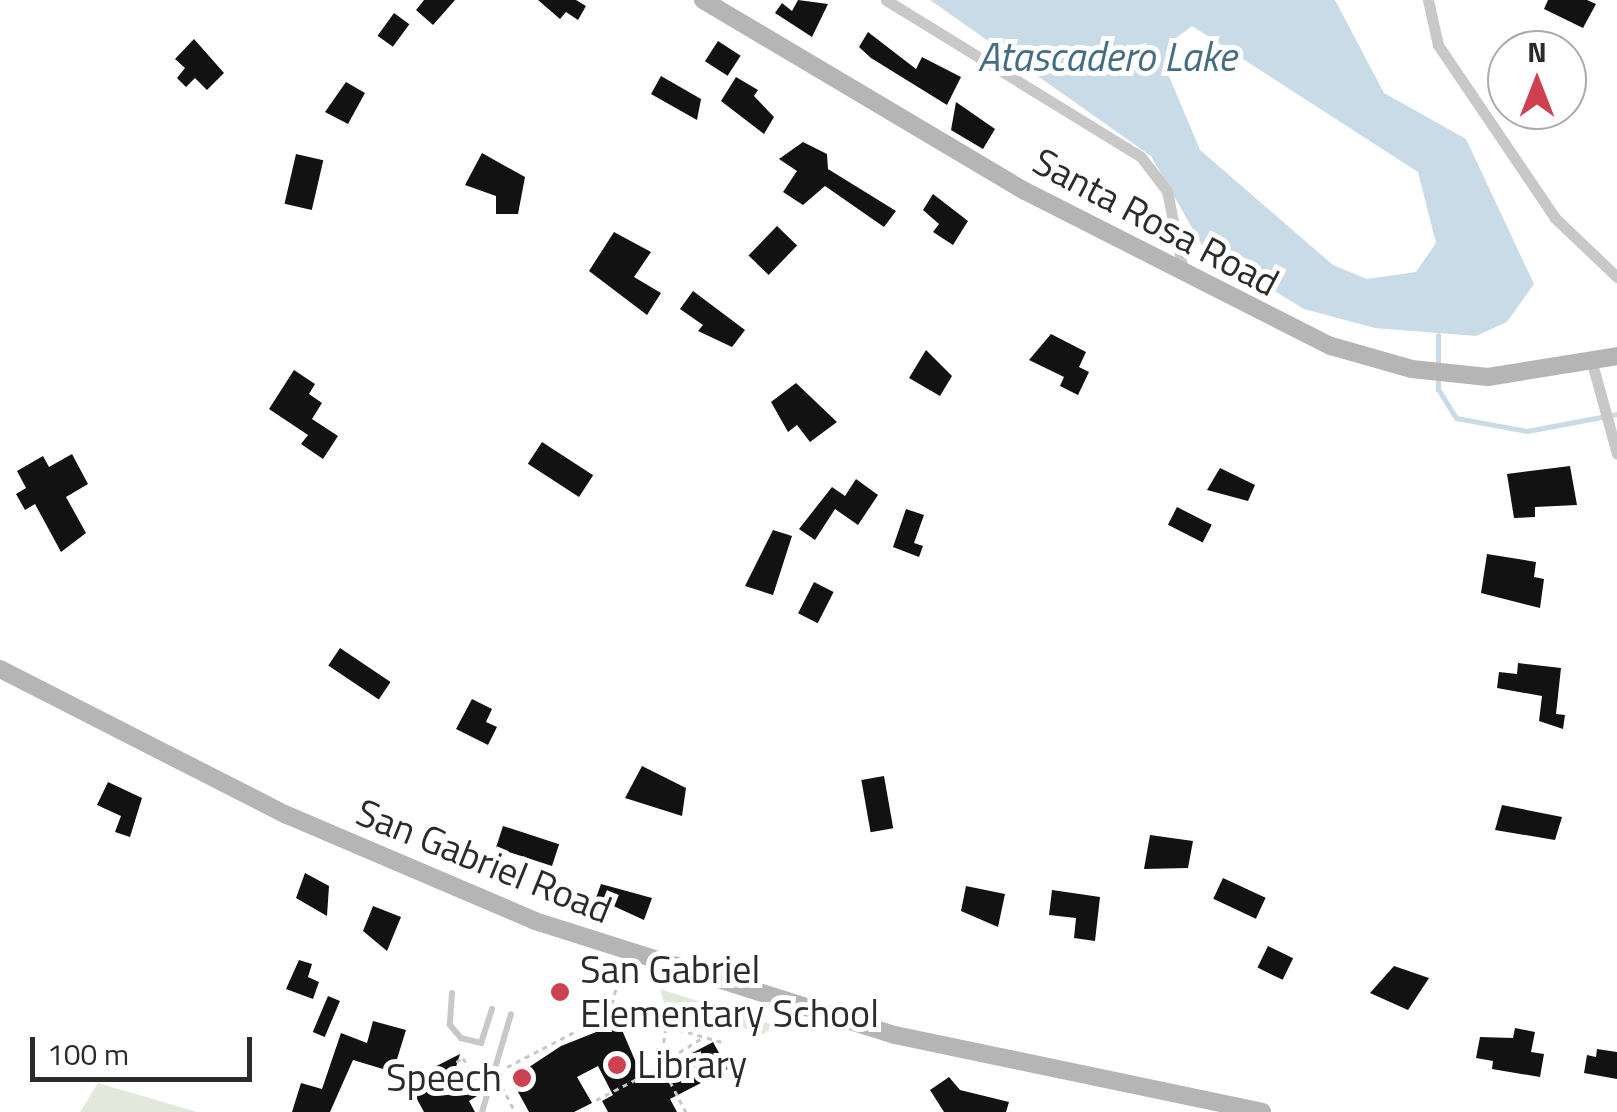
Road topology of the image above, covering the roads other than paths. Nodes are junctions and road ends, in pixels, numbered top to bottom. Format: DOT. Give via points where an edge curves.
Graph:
graph roads {
  1 [pos="703,0"];
  2 [pos="886,0"];
  3 [pos="1428,0"];
  4 [pos="1183,270"];
  5 [pos="1617,276"];
  6 [pos="1617,356"];
  7 [pos="1592,363"];
  8 [pos="1617,454"];
  9 [pos="0,669"];
  10 [pos="452,992"];
  11 [pos="492,1009"];
  12 [pos="511,1014"];
  13 [pos="482,1112"];
  14 [pos="1262,1112"];
  1 -- 4 [label="street, Santa Rosa Road" via="1025,190"];
  2 -- 4 [label="street" via="1141,157 1167,191"];
  3 -- 5 [label="street" via="1438,45 1555,218"];
  4 -- 7 [label="street, Santa Rosa Road" via="1290,329 1412,370 1488,377"];
  6 -- 7 [label="street, Santa Rosa Road"];
  7 -- 8 [label="street"];
  9 -- 14 [label="street, San Gabriel Road" via="269,806 535,921 906,1038"];
  10 -- 11 [label="lane" via="450,1025 462,1038 481,1043"];
  12 -- 13 [label="lane"];
}
